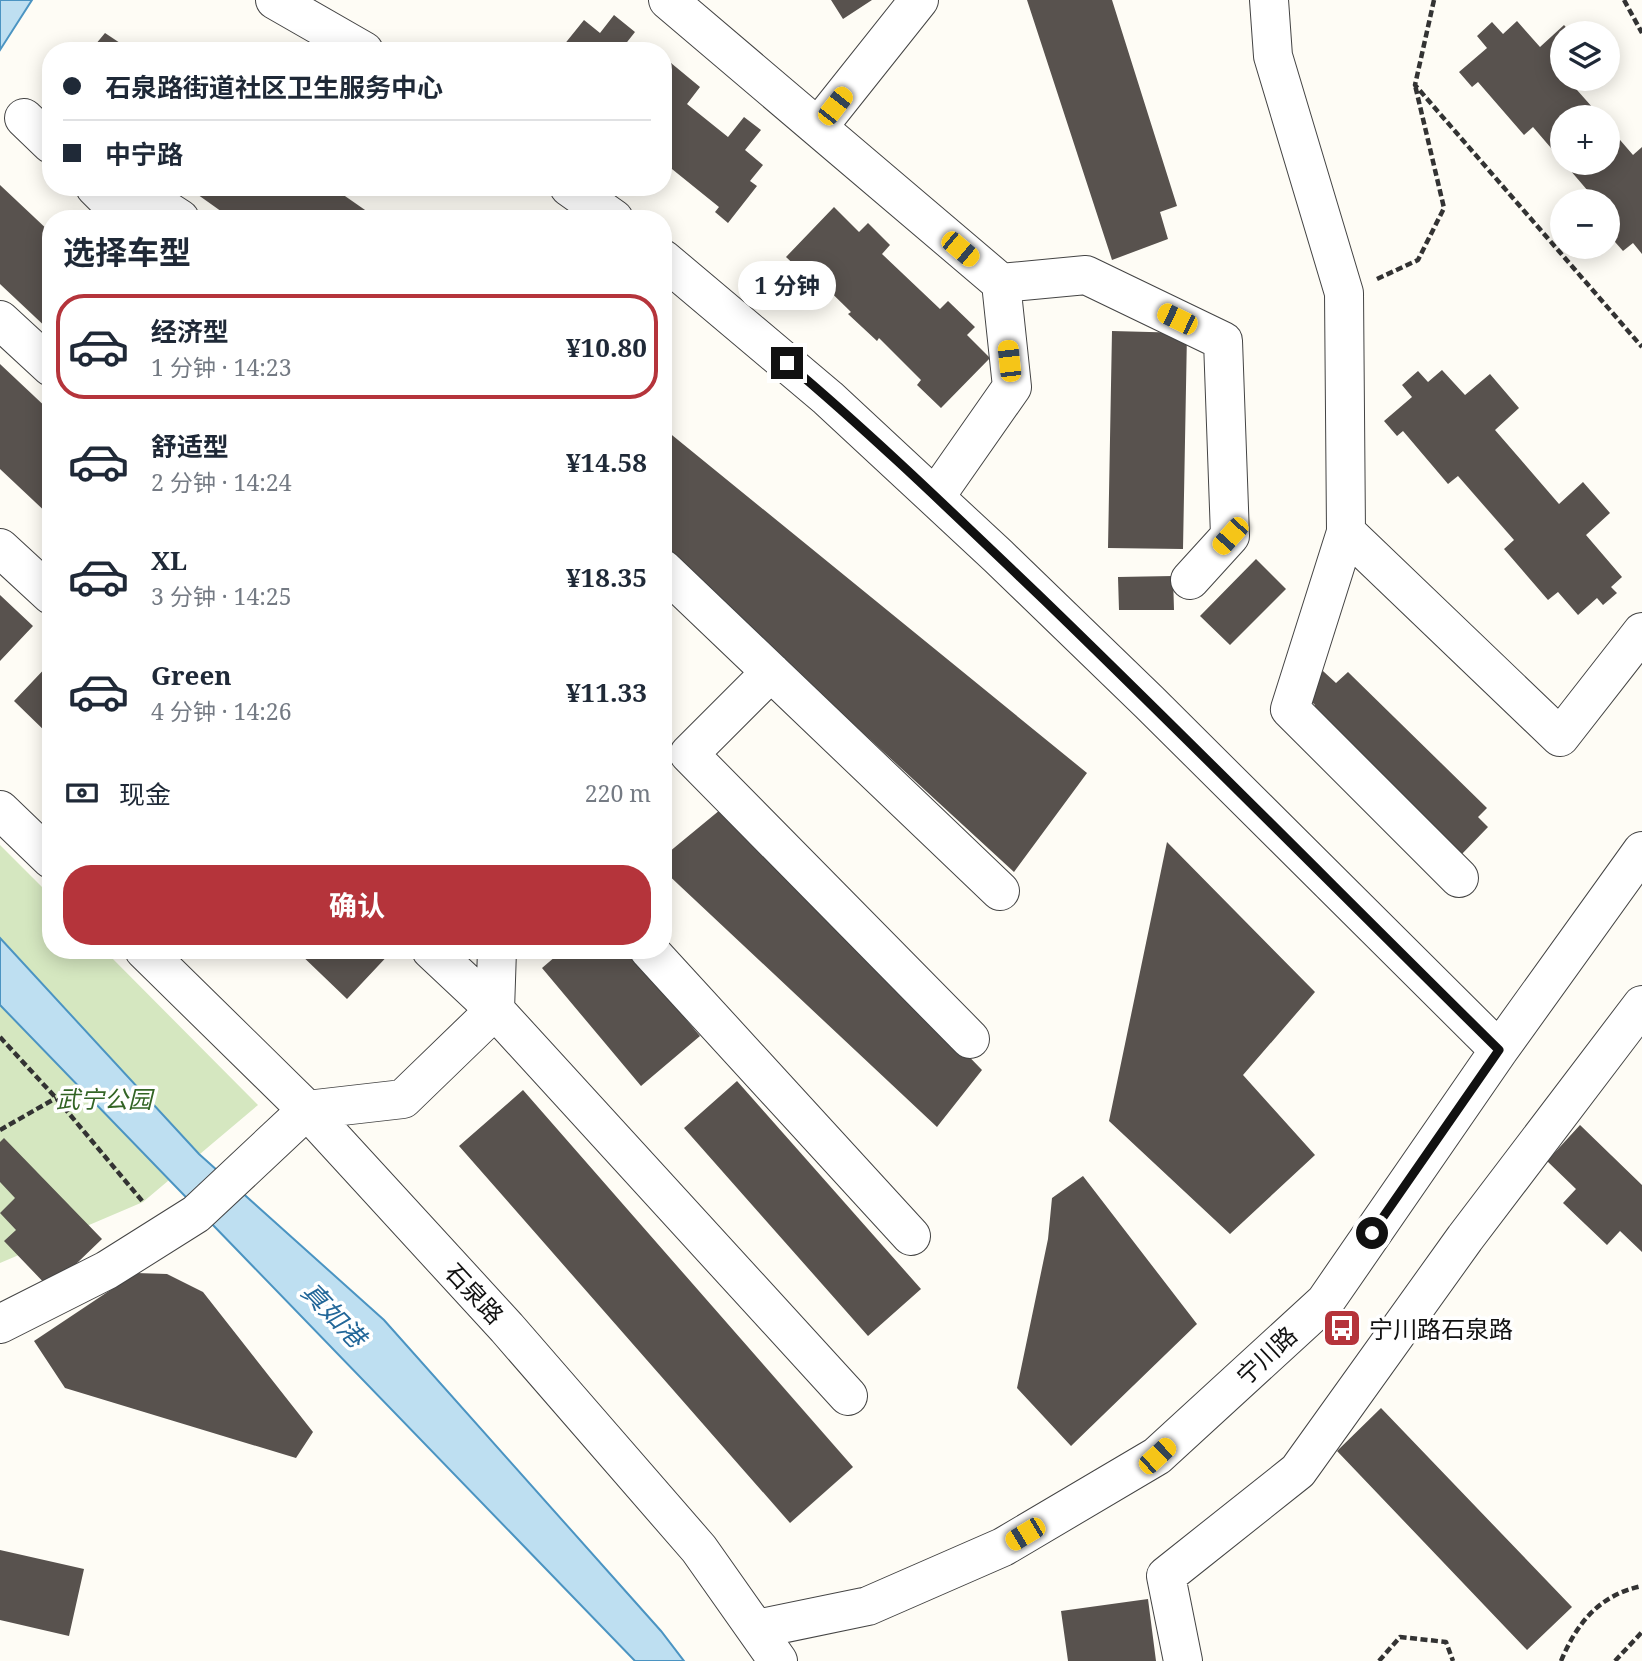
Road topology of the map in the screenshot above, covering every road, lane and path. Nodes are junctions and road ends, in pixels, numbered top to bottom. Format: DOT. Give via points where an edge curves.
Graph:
graph roads {
  1 [pos="275,0"];
  2 [pos="668,0"];
  3 [pos="919,0"];
  4 [pos="1269,0"];
  5 [pos="1434,0"];
  6 [pos="1624,0"];
  7 [pos="1642,33"];
  8 [pos="348,42"];
  9 [pos="1415,85"];
  10 [pos="818,127"];
  11 [pos="42,129"];
  12 [pos="42,135"];
  13 [pos="104,196"];
  14 [pos="145,196"];
  15 [pos="582,196"];
  16 [pos="118,210"];
  17 [pos="166,210"];
  18 [pos="601,210"];
  19 [pos="672,267"];
  20 [pos="1001,283"];
  21 [pos="1344,293"];
  22 [pos="0,320"];
  23 [pos="1642,348"];
  24 [pos="42,359"];
  25 [pos="934,497"];
  26 [pos="1346,532"];
  27 [pos="0,548"];
  28 [pos="672,578"];
  29 [pos="1190,580"];
  30 [pos="42,587"];
  31 [pos="1642,632"];
  32 [pos="771,672"];
  33 [pos="676,760"];
  34 [pos="0,810"];
  35 [pos="42,850"];
  36 [pos="1642,851"];
  37 [pos="1459,878"];
  38 [pos="1000,891"];
  39 [pos="153,959"];
  40 [pos="441,959"];
  41 [pos="497,959"];
  42 [pos="657,959"];
  43 [pos="1642,1005"];
  44 [pos="495,1010"];
  45 [pos="0,1037"];
  46 [pos="970,1039"];
  47 [pos="1499,1050"];
  48 [pos="56,1098"];
  49 [pos="307,1110"];
  50 [pos="0,1130"];
  51 [pos="183,1222"];
  52 [pos="911,1236"];
  53 [pos="0,1324"];
  54 [pos="848,1396"];
  55 [pos="1642,1586"];
  56 [pos="757,1629"];
  57 [pos="1642,1632"];
  58 [pos="778,1661"];
  59 [pos="1183,1661"];
  60 [pos="1379,1661"];
  61 [pos="1453,1661"];
  62 [pos="1561,1661"];
  63 [pos="1615,1661"];
  1 -- 8 [label="street"];
  2 -- 10 [label="street"];
  3 -- 10 [label="street"];
  4 -- 21 [label="street" via="1273,55"];
  5 -- 9 [label="path"];
  6 -- 7 [label="path"];
  9 -- 21 [label="path" via="1444,208 1418,260"];
  9 -- 23 [label="path"];
  10 -- 20 [label="street"];
  11 -- 12 [label="street" via="24,118"];
  13 -- 16 [label="street"];
  14 -- 17 [label="street"];
  15 -- 18 [label="street"];
  19 -- 25 [label="street" via="828,398"];
  20 -- 25 [label="street" via="1012,387"];
  20 -- 29 [label="street" via="1086,275 1223,341 1230,536"];
  21 -- 26 [label="street"];
  22 -- 24 [label="street"];
  25 -- 47 [label="street" via="1139,692"];
  26 -- 31 [label="street" via="1560,737"];
  26 -- 37 [label="street" via="1290,709"];
  27 -- 30 [label="street"];
  28 -- 32 [label="street"];
  32 -- 33 [label="street"];
  32 -- 38 [label="street"];
  33 -- 46 [label="street"];
  34 -- 35 [label="street"];
  36 -- 47 [label="street, 宁川路"];
  39 -- 49 [label="street, 石泉路"];
  40 -- 44 [label="street"];
  41 -- 44 [label="street"];
  42 -- 52 [label="street"];
  43 -- 59 [label="street" via="1465,1238 1298,1471 1166,1576"];
  44 -- 49 [label="street" via="403,1099"];
  44 -- 54 [label="street"];
  45 -- 48 [label="path"];
  47 -- 56 [label="street, 宁川路" via="1325,1302 1157,1456 1003,1547 868,1606"];
  48 -- 50 [label="path"];
  48 -- 51 [label="path"];
  49 -- 51 [label="street"];
  49 -- 56 [label="street, 石泉路" via="526,1349 699,1549"];
  51 -- 53 [label="street" via="107,1270"];
  55 -- 62 [label="path" via="1596,1607 1572,1635"];
  56 -- 58 [label="street, 石泉路"];
  57 -- 63 [label="path"];
  60 -- 61 [label="path" via="1400,1637 1446,1642"];
}
